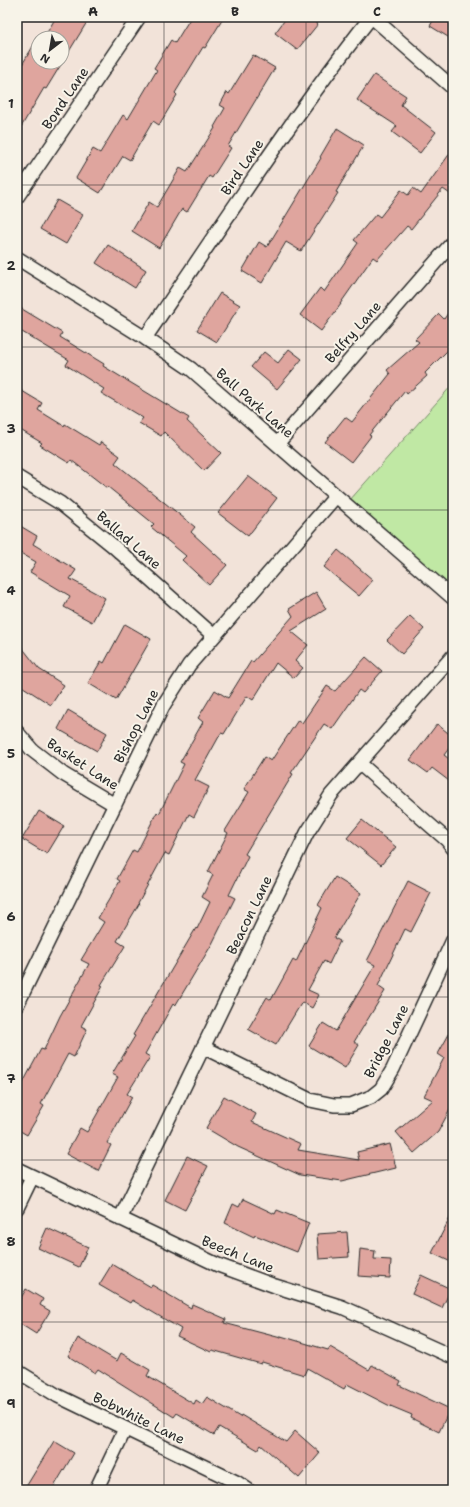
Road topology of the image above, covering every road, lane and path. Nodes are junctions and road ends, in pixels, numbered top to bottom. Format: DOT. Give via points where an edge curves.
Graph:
graph roads {
  1 [pos="139,17"];
  2 [pos="371,17"];
  3 [pos="453,88"];
  4 [pos="17,197"];
  5 [pos="453,242"];
  6 [pos="17,258"];
  7 [pos="145,338"];
  8 [pos="277,444"];
  9 [pos="17,477"];
  10 [pos="336,496"];
  11 [pos="453,598"];
  12 [pos="214,636"];
  13 [pos="453,656"];
  14 [pos="17,732"];
  15 [pos="359,763"];
  16 [pos="115,805"];
  17 [pos="453,848"];
  18 [pos="453,940"];
  19 [pos="17,1005"];
  20 [pos="203,1047"];
  21 [pos="17,1169"];
  22 [pos="32,1177"];
  23 [pos="17,1208"];
  24 [pos="120,1219"];
  25 [pos="453,1357"];
  26 [pos="17,1371"];
  27 [pos="125,1429"];
  28 [pos="96,1490"];
  29 [pos="248,1490"];
  1 -- 4 [label="street, Bond Lane"];
  2 -- 3 [label="street"];
  2 -- 7 [label="street, Bird Lane" via="332,66 265,161"];
  5 -- 8 [label="street, Belfry Lane"];
  6 -- 7 [label="street, Ball Park Lane"];
  7 -- 8 [label="street, Ball Park Lane" via="191,369"];
  8 -- 10 [label="street, Ball Park Lane"];
  9 -- 12 [label="street, Ballad Lane" via="60,504 112,545"];
  10 -- 11 [label="street, Ball Park Lane"];
  10 -- 12 [label="street, Bishop Lane"];
  12 -- 16 [label="street, Bishop Lane" via="188,665 163,706"];
  13 -- 15 [label="street, Beacon Lane"];
  14 -- 16 [label="street, Basket Lane" via="32,750 63,774"];
  15 -- 17 [label="street"];
  15 -- 20 [label="street, Beacon Lane" via="331,795 307,833"];
  16 -- 19 [label="street, Bishop Lane"];
  18 -- 20 [label="street, Bridge Lane" via="393,1069 381,1089 371,1097 351,1105 334,1105 310,1100"];
  20 -- 24 [label="street, Beacon Lane"];
  21 -- 22 [label="street, Beech Lane"];
  22 -- 23 [label="street"];
  22 -- 24 [label="street, Beech Lane"];
  24 -- 25 [label="street, Beech Lane" via="218,1265 342,1307"];
  26 -- 27 [label="street, Bobwhite Lane" via="58,1396"];
  27 -- 28 [label="street"];
  27 -- 29 [label="street, Bobwhite Lane"];
}
